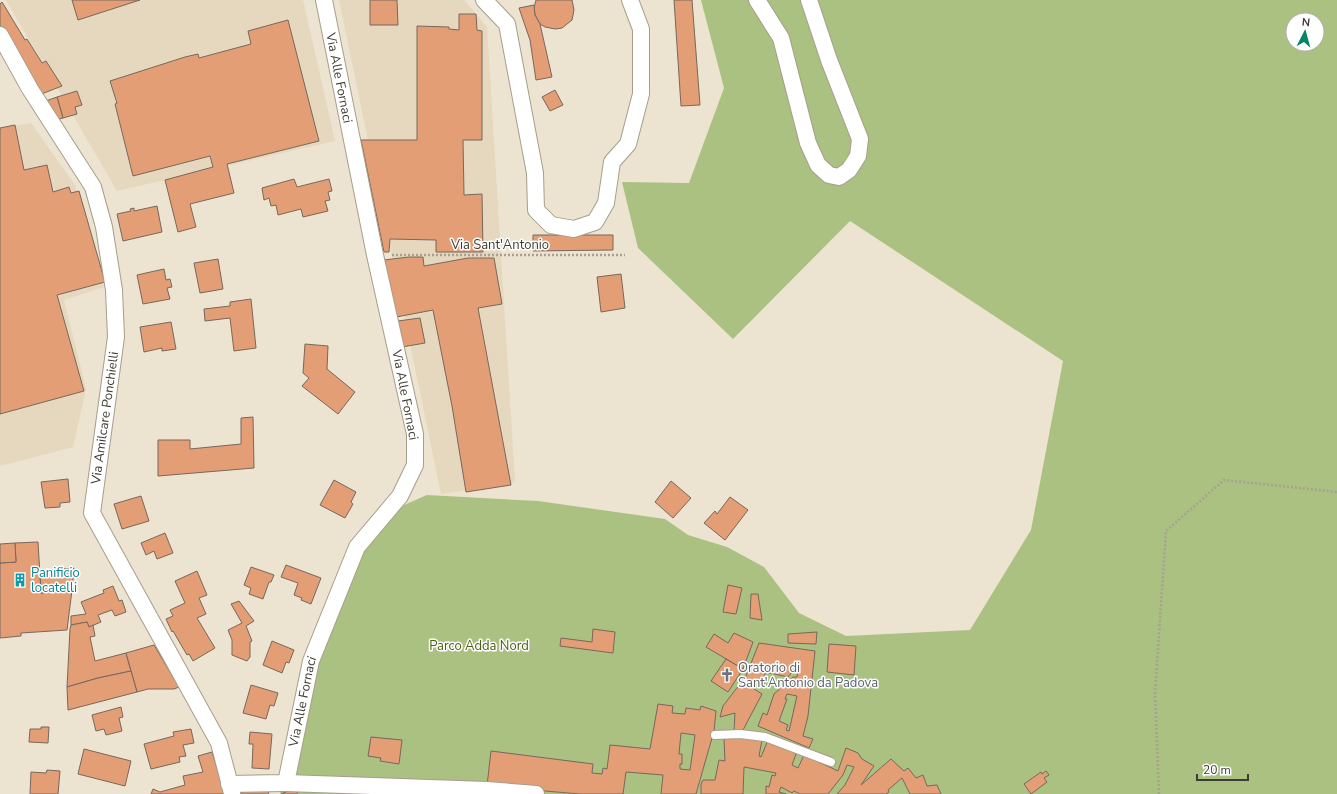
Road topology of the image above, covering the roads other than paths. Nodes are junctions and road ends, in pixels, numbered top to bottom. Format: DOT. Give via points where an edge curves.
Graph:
graph roads {
  1 [pos="324,0"];
  2 [pos="484,0"];
  3 [pos="630,0"];
  4 [pos="757,0"];
  5 [pos="809,0"];
  6 [pos="0,35"];
  7 [pos="715,735"];
  8 [pos="830,762"];
  9 [pos="286,783"];
  10 [pos="231,789"];
  11 [pos="536,794"];
  1 -- 9 [label="street, Via Alle Fornaci" via="375,255 415,434 414,465 400,496 357,547 311,661"];
  2 -- 3 [label="street" via="507,24 535,173 536,210 551,225 574,229 595,222 606,203 612,162 628,144 641,94 641,29"];
  4 -- 5 [label="street" via="781,38 808,143 818,166 829,175 840,178 858,156 860,139"];
  6 -- 10 [label="street, Via Amilcare Ponchielli" via="30,90 93,187 104,227 114,290 116,337 92,513 219,744"];
  7 -- 8 [label="lane" via="765,737"];
  9 -- 10 [label="street"];
  9 -- 11 [label="street"];
}
